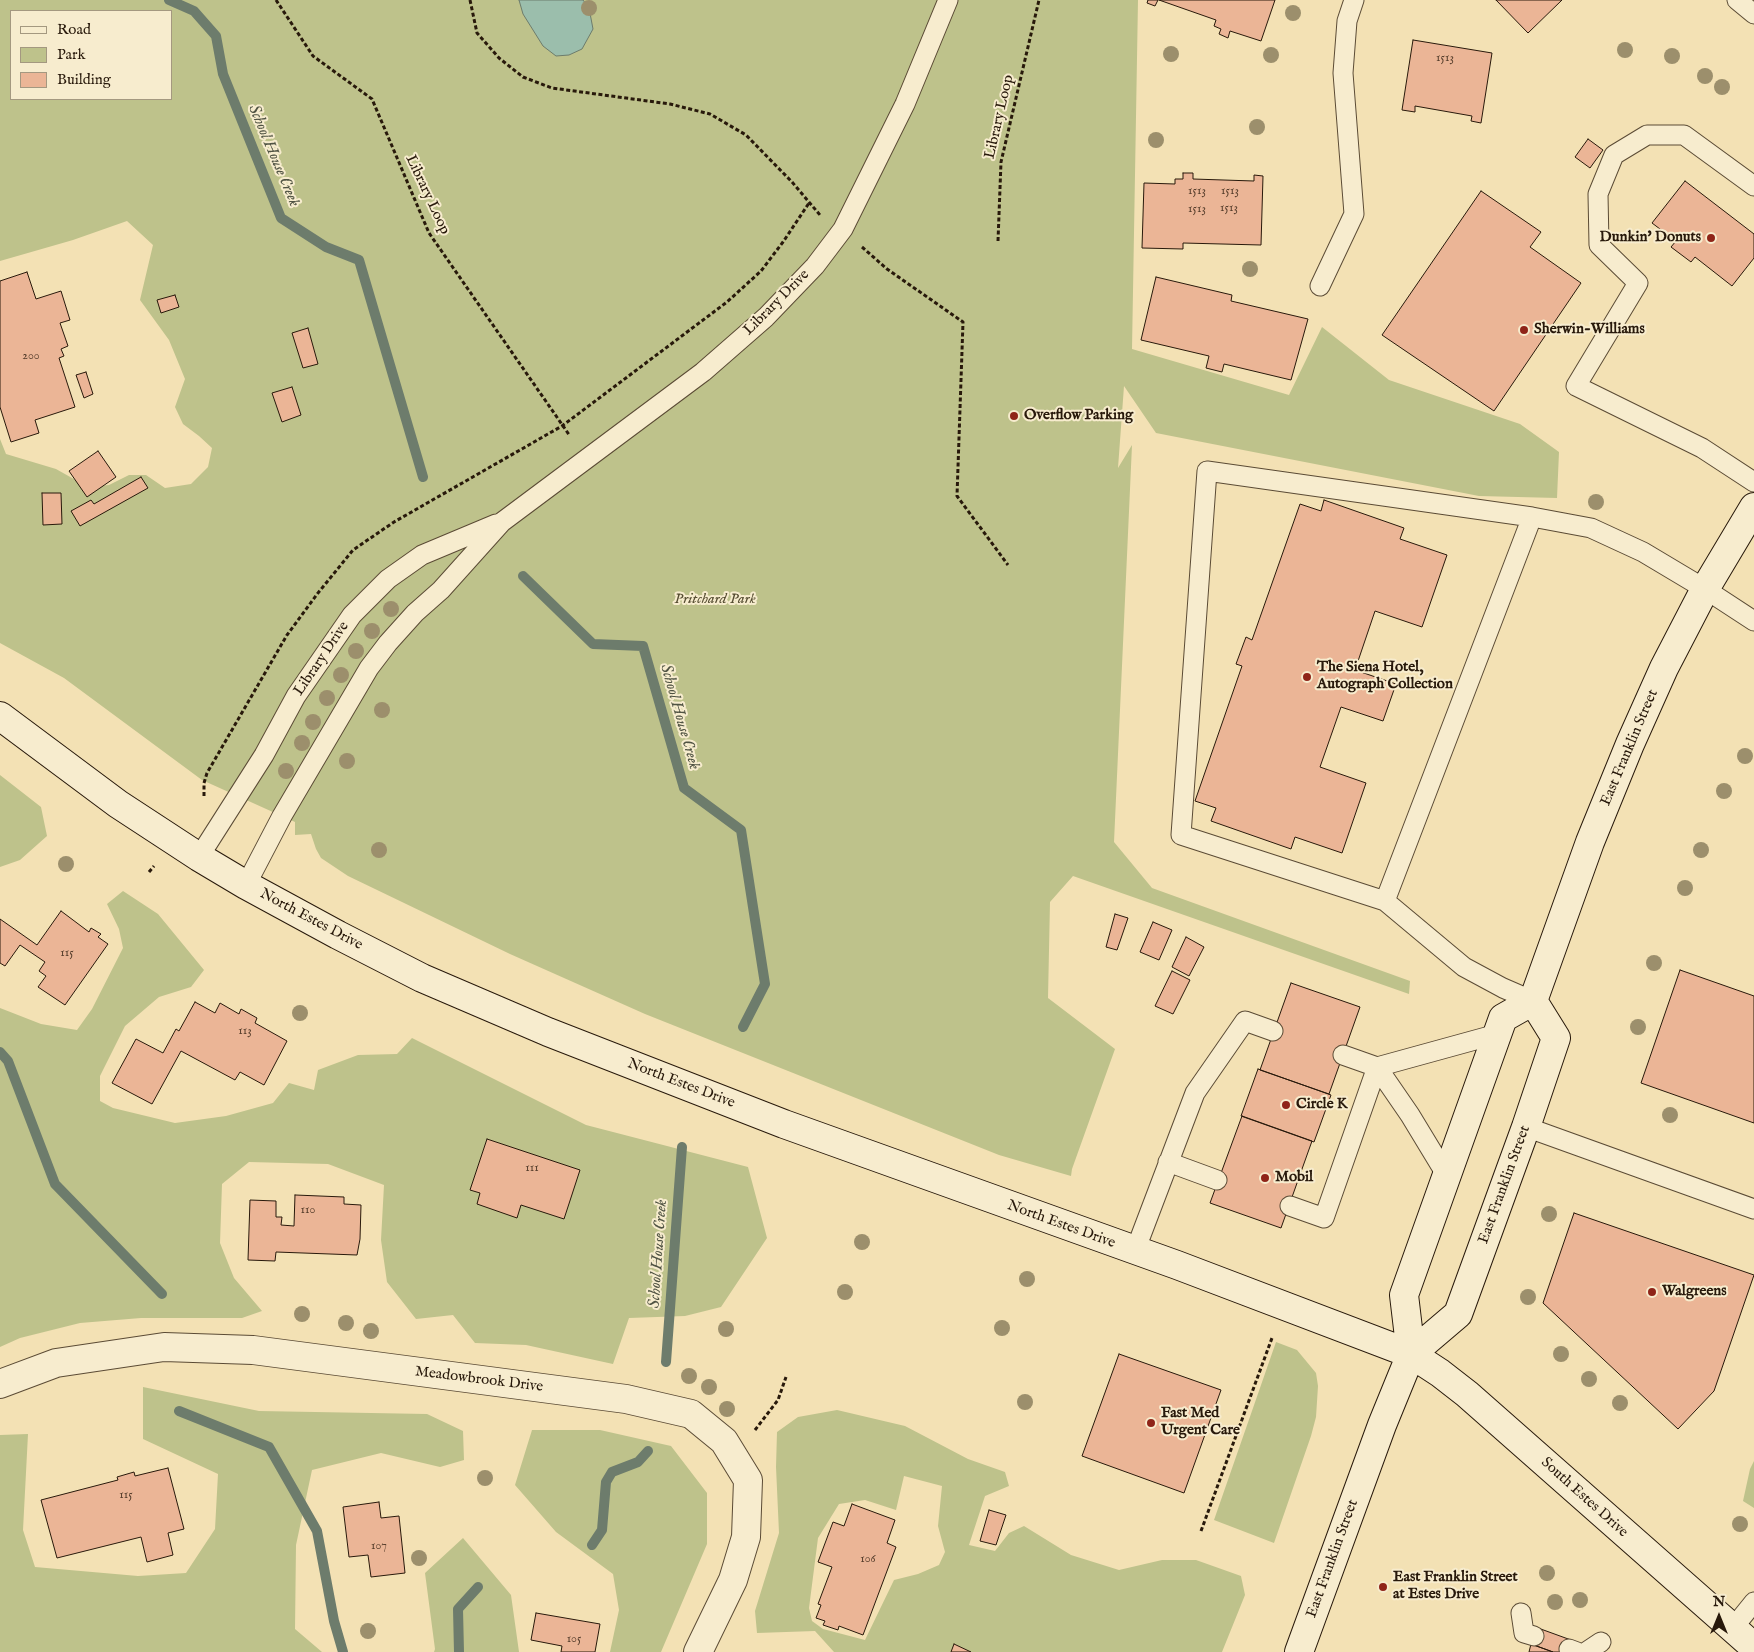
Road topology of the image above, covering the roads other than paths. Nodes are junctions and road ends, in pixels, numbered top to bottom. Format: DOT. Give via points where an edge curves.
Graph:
graph roads {
  1 [pos="948,0"];
  2 [pos="1354,0"];
  3 [pos="1737,0"];
  4 [pos="1754,14"];
  5 [pos="1754,186"];
  6 [pos="1320,286"];
  7 [pos="1754,482"];
  8 [pos="1754,507"];
  9 [pos="1532,517"];
  10 [pos="502,522"];
  11 [pos="1705,588"];
  12 [pos="1754,621"];
  13 [pos="0,716"];
  14 [pos="199,857"];
  15 [pos="246,885"];
  16 [pos="1385,901"];
  17 [pos="1533,1001"];
  18 [pos="1273,1031"];
  19 [pos="1498,1034"];
  20 [pos="1343,1055"];
  21 [pos="1377,1067"];
  22 [pos="1526,1127"];
  23 [pos="1168,1162"];
  24 [pos="1447,1176"];
  25 [pos="1216,1180"];
  26 [pos="1290,1206"];
  27 [pos="1754,1209"];
  28 [pos="1135,1251"];
  29 [pos="1411,1354"];
  30 [pos="0,1384"];
  31 [pos="1754,1602"];
  32 [pos="1521,1613"];
  33 [pos="1733,1628"];
  34 [pos="1534,1636"];
  35 [pos="1754,1647"];
  36 [pos="698,1652"];
  37 [pos="1299,1652"];
  1 -- 10 [label="lane, Library Drive" via="904,104 843,229 815,266 766,317 703,372"];
  2 -- 6 [label="lane" via="1347,21 1343,73 1354,214"];
  3 -- 4 [label="lane"];
  5 -- 7 [label="lane" via="1684,135 1647,135 1614,155 1598,194 1599,245 1638,282 1576,386 1702,448"];
  8 -- 11 [label="main road, East Franklin Street"];
  9 -- 11 [label="lane" via="1591,528 1643,552"];
  9 -- 16 [label="lane"];
  9 -- 16 [label="lane" via="1207,472 1181,835"];
  10 -- 14 [label="lane, Library Drive" via="422,556 388,579 352,615 301,688 264,755"];
  10 -- 15 [label="lane, Library Drive" via="441,590 415,613 369,668 282,816"];
  11 -- 12 [label="lane"];
  11 -- 17 [label="main road, East Franklin Street" via="1630,744 1590,842"];
  13 -- 14 [label="main road, North Estes Drive" via="118,804"];
  14 -- 15 [label="main road, North Estes Drive"];
  15 -- 28 [label="main road, North Estes Drive" via="422,978 548,1032 784,1124"];
  16 -- 17 [label="lane" via="1464,967"];
  17 -- 19 [label="main road, East Franklin Street" via="1503,1018"];
  17 -- 22 [label="main road, East Franklin Street" via="1556,1038"];
  18 -- 23 [label="lane" via="1245,1021 1195,1093"];
  19 -- 21 [label="lane"];
  19 -- 24 [label="main road, East Franklin Street"];
  20 -- 21 [label="lane"];
  21 -- 24 [label="lane"];
  21 -- 26 [label="lane" via="1324,1218"];
  22 -- 27 [label="lane"];
  22 -- 29 [label="main road, East Franklin Street" via="1458,1314"];
  23 -- 25 [label="lane"];
  23 -- 28 [label="lane"];
  24 -- 29 [label="main road, East Franklin Street" via="1404,1295"];
  28 -- 29 [label="main road, North Estes Drive"];
  29 -- 33 [label="main road, South Estes Drive" via="1467,1394"];
  29 -- 37 [label="main road, East Franklin Street"];
  30 -- 36 [label="main road, Meadowbrook Drive" via="56,1363 164,1347 253,1350 626,1399 692,1414 724,1441 748,1480 746,1537 733,1580"];
  31 -- 33 [label="lane"];
  32 -- 34 [label="lane" via="1524,1633"];
  33 -- 35 [label="main road, South Estes Drive"];
}
